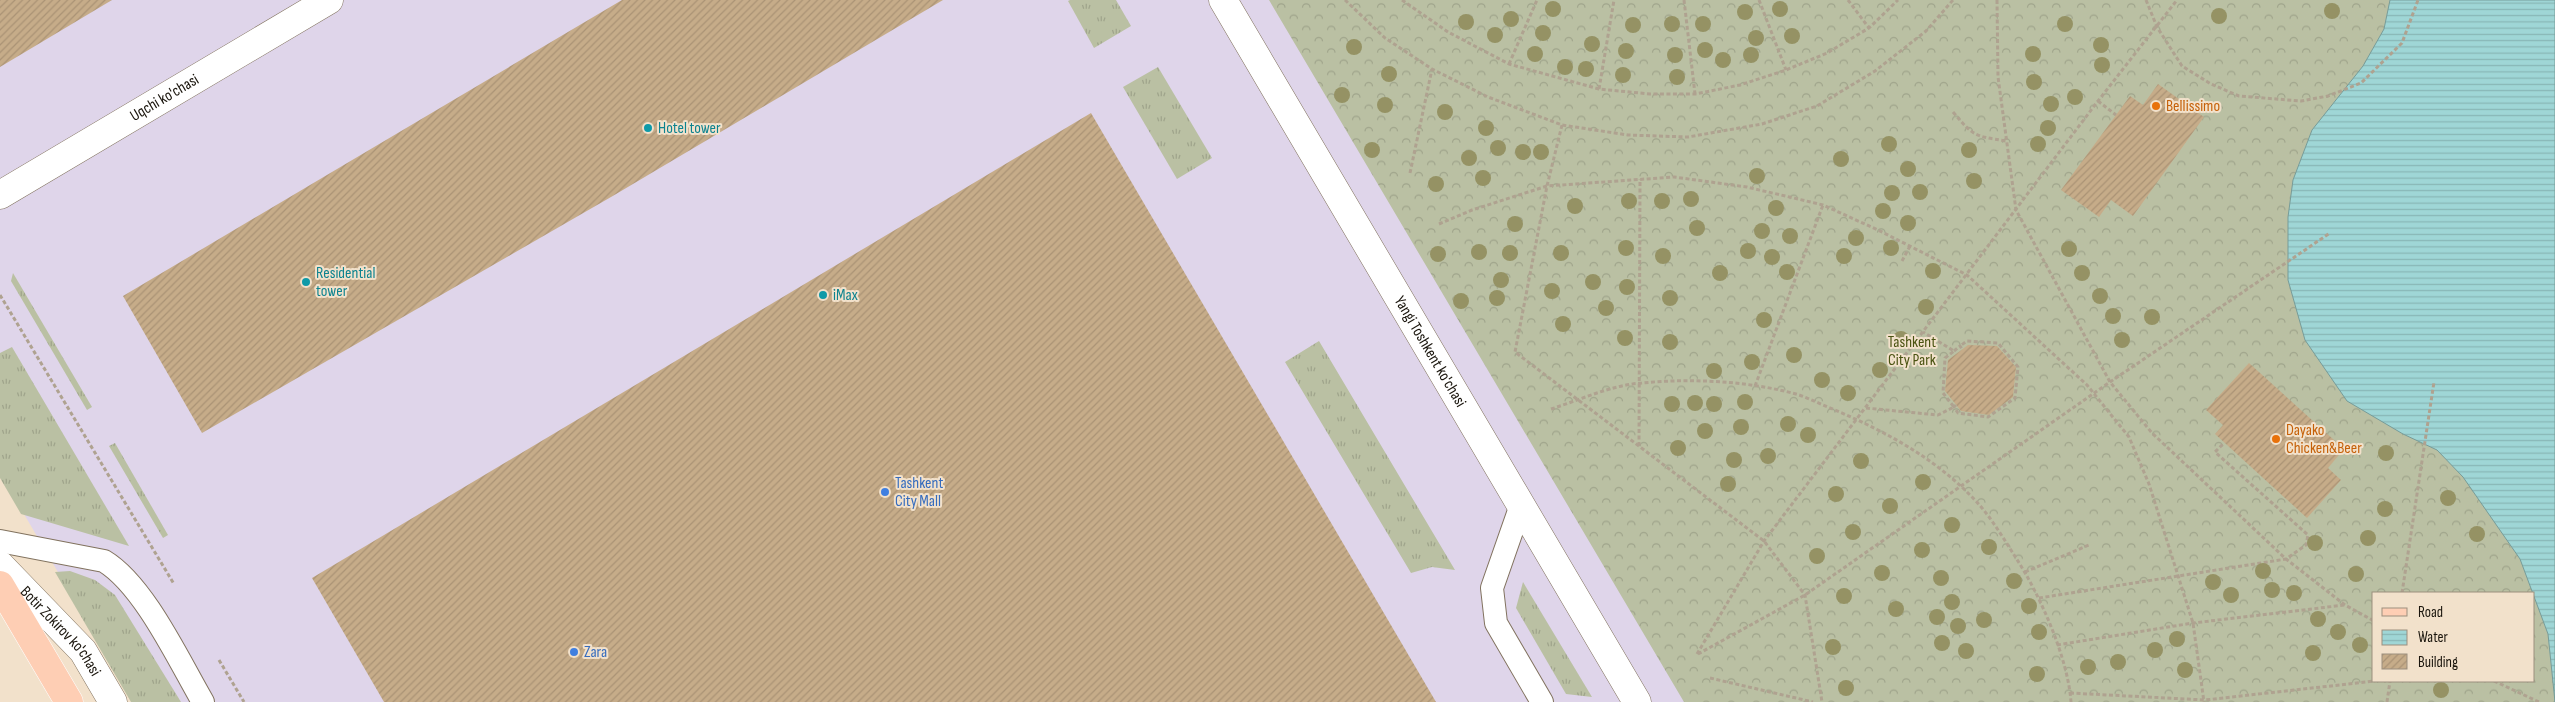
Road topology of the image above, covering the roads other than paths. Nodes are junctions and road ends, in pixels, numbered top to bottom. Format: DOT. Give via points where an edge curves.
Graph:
graph roads {
  1 [pos="329,0"];
  2 [pos="1222,0"];
  3 [pos="0,196"];
  4 [pos="1520,505"];
  5 [pos="0,541"];
  6 [pos="0,565"];
  7 [pos="0,585"];
  8 [pos="69,702"];
  9 [pos="114,702"];
  10 [pos="203,702"];
  11 [pos="1542,702"];
  12 [pos="1637,702"];
  1 -- 3 [label="street, Uqchi ko'chasi"];
  2 -- 4 [label="street, Yangi Toshkent ko'chasi"];
  4 -- 11 [label="lane" via="1492,588 1496,623"];
  4 -- 12 [label="street, Yangi Toshkent ko'chasi"];
  5 -- 10 [label="lane" via="104,561 115,568 140,595"];
  6 -- 9 [label="street, Botir Zokirov ko'chasi" via="83,651"];
  7 -- 8 [label="main road"];
}
